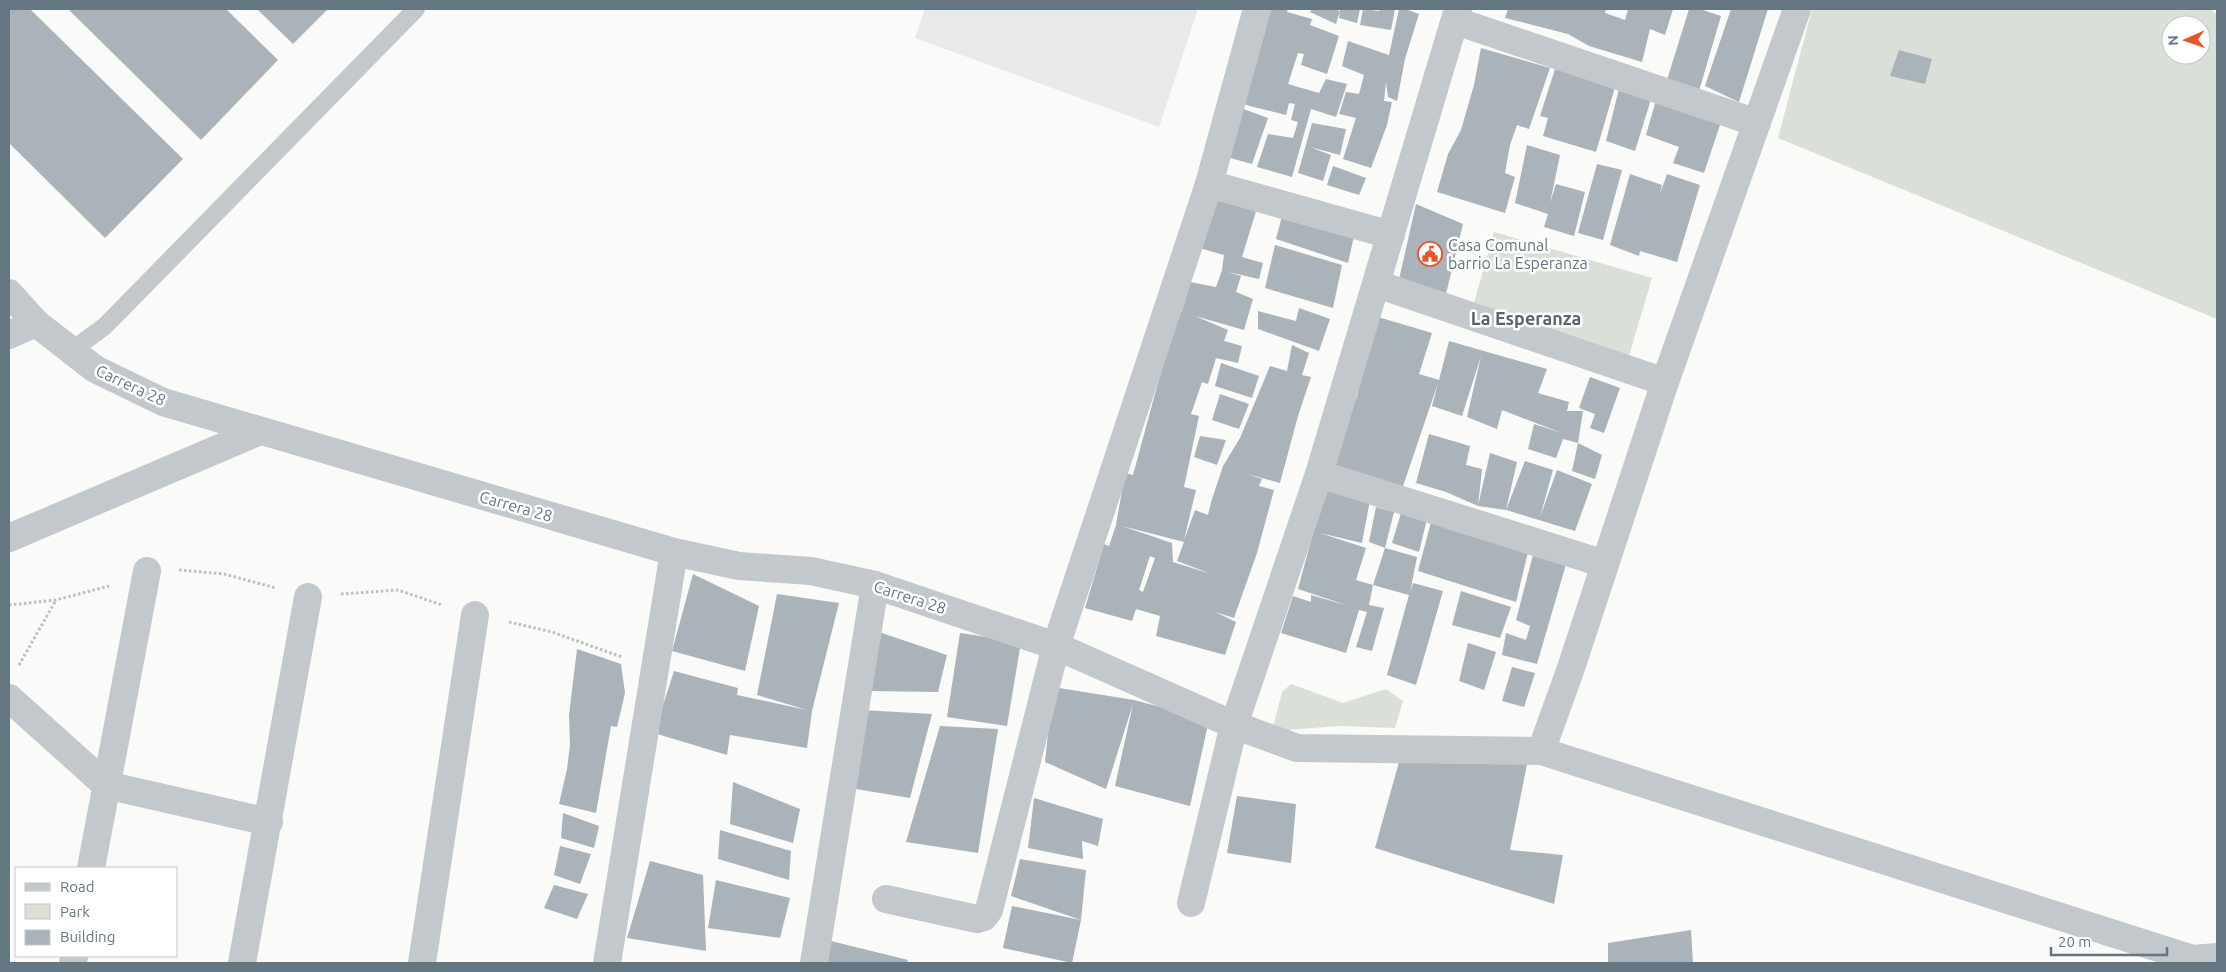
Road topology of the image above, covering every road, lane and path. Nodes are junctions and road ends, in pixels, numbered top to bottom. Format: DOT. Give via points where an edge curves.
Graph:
graph roads {
  1 [pos="416,9"];
  2 [pos="1256,9"];
  3 [pos="1797,9"];
  4 [pos="1457,15"];
  5 [pos="1758,123"];
  6 [pos="1209,184"];
  7 [pos="1391,235"];
  8 [pos="1377,284"];
  9 [pos="9,293"];
  10 [pos="36,323"];
  11 [pos="9,335"];
  12 [pos="71,351"];
  13 [pos="1665,382"];
  14 [pos="260,430"];
  15 [pos="1319,474"];
  16 [pos="9,538"];
  17 [pos="674,552"];
  18 [pos="1605,564"];
  19 [pos="147,571"];
  20 [pos="875,585"];
  21 [pos="308,597"];
  22 [pos="56,600"];
  23 [pos="9,604"];
  24 [pos="475,615"];
  25 [pos="1056,646"];
  26 [pos="18,667"];
  27 [pos="655,669"];
  28 [pos="9,698"];
  29 [pos="1234,725"];
  30 [pos="1541,751"];
  31 [pos="106,785"];
  32 [pos="269,822"];
  33 [pos="91,867"];
  34 [pos="886,899"];
  35 [pos="1190,903"];
  36 [pos="2217,957"];
  37 [pos="242,963"];
  38 [pos="422,963"];
  39 [pos="607,963"];
  40 [pos="814,963"];
  1 -- 12 [label="lane" via="105,326"];
  2 -- 6 [label="street"];
  3 -- 5 [label="street"];
  4 -- 5 [label="street"];
  4 -- 7 [label="street"];
  5 -- 13 [label="street"];
  6 -- 7 [label="street"];
  6 -- 25 [label="street"];
  7 -- 8 [label="street"];
  8 -- 13 [label="street"];
  8 -- 15 [label="street"];
  9 -- 10 [label="street, Carrera 28"];
  10 -- 11 [label="street"];
  10 -- 12 [label="street, Carrera 28"];
  12 -- 14 [label="street, Carrera 28" via="94,369 163,402"];
  13 -- 18 [label="street"];
  14 -- 16 [label="street"];
  14 -- 17 [label="street, Carrera 28"];
  15 -- 18 [label="street"];
  15 -- 29 [label="street"];
  17 -- 20 [label="street, Carrera 28" via="739,566 811,572"];
  17 -- 27 [label="street"];
  18 -- 30 [label="street"];
  19 -- 21 [label="path" via="162,568 224,574"];
  19 -- 22 [label="path" via="103,588"];
  19 -- 31 [label="street"];
  20 -- 25 [label="street, Carrera 28"];
  20 -- 40 [label="street"];
  21 -- 24 [label="path" via="398,590"];
  21 -- 32 [label="street"];
  22 -- 23 [label="path"];
  22 -- 26 [label="path"];
  24 -- 27 [label="path" via="552,632"];
  24 -- 38 [label="street"];
  25 -- 29 [label="street, Carrera 28"];
  25 -- 34 [label="street" via="989,910 984,917 977,919"];
  27 -- 39 [label="street"];
  28 -- 31 [label="street"];
  29 -- 30 [label="street, Carrera 28" via="1297,748"];
  29 -- 35 [label="street"];
  30 -- 36 [label="street, Carrera 28" via="2194,959"];
  31 -- 32 [label="street"];
  31 -- 33 [label="street"];
  32 -- 37 [label="street"];
}
